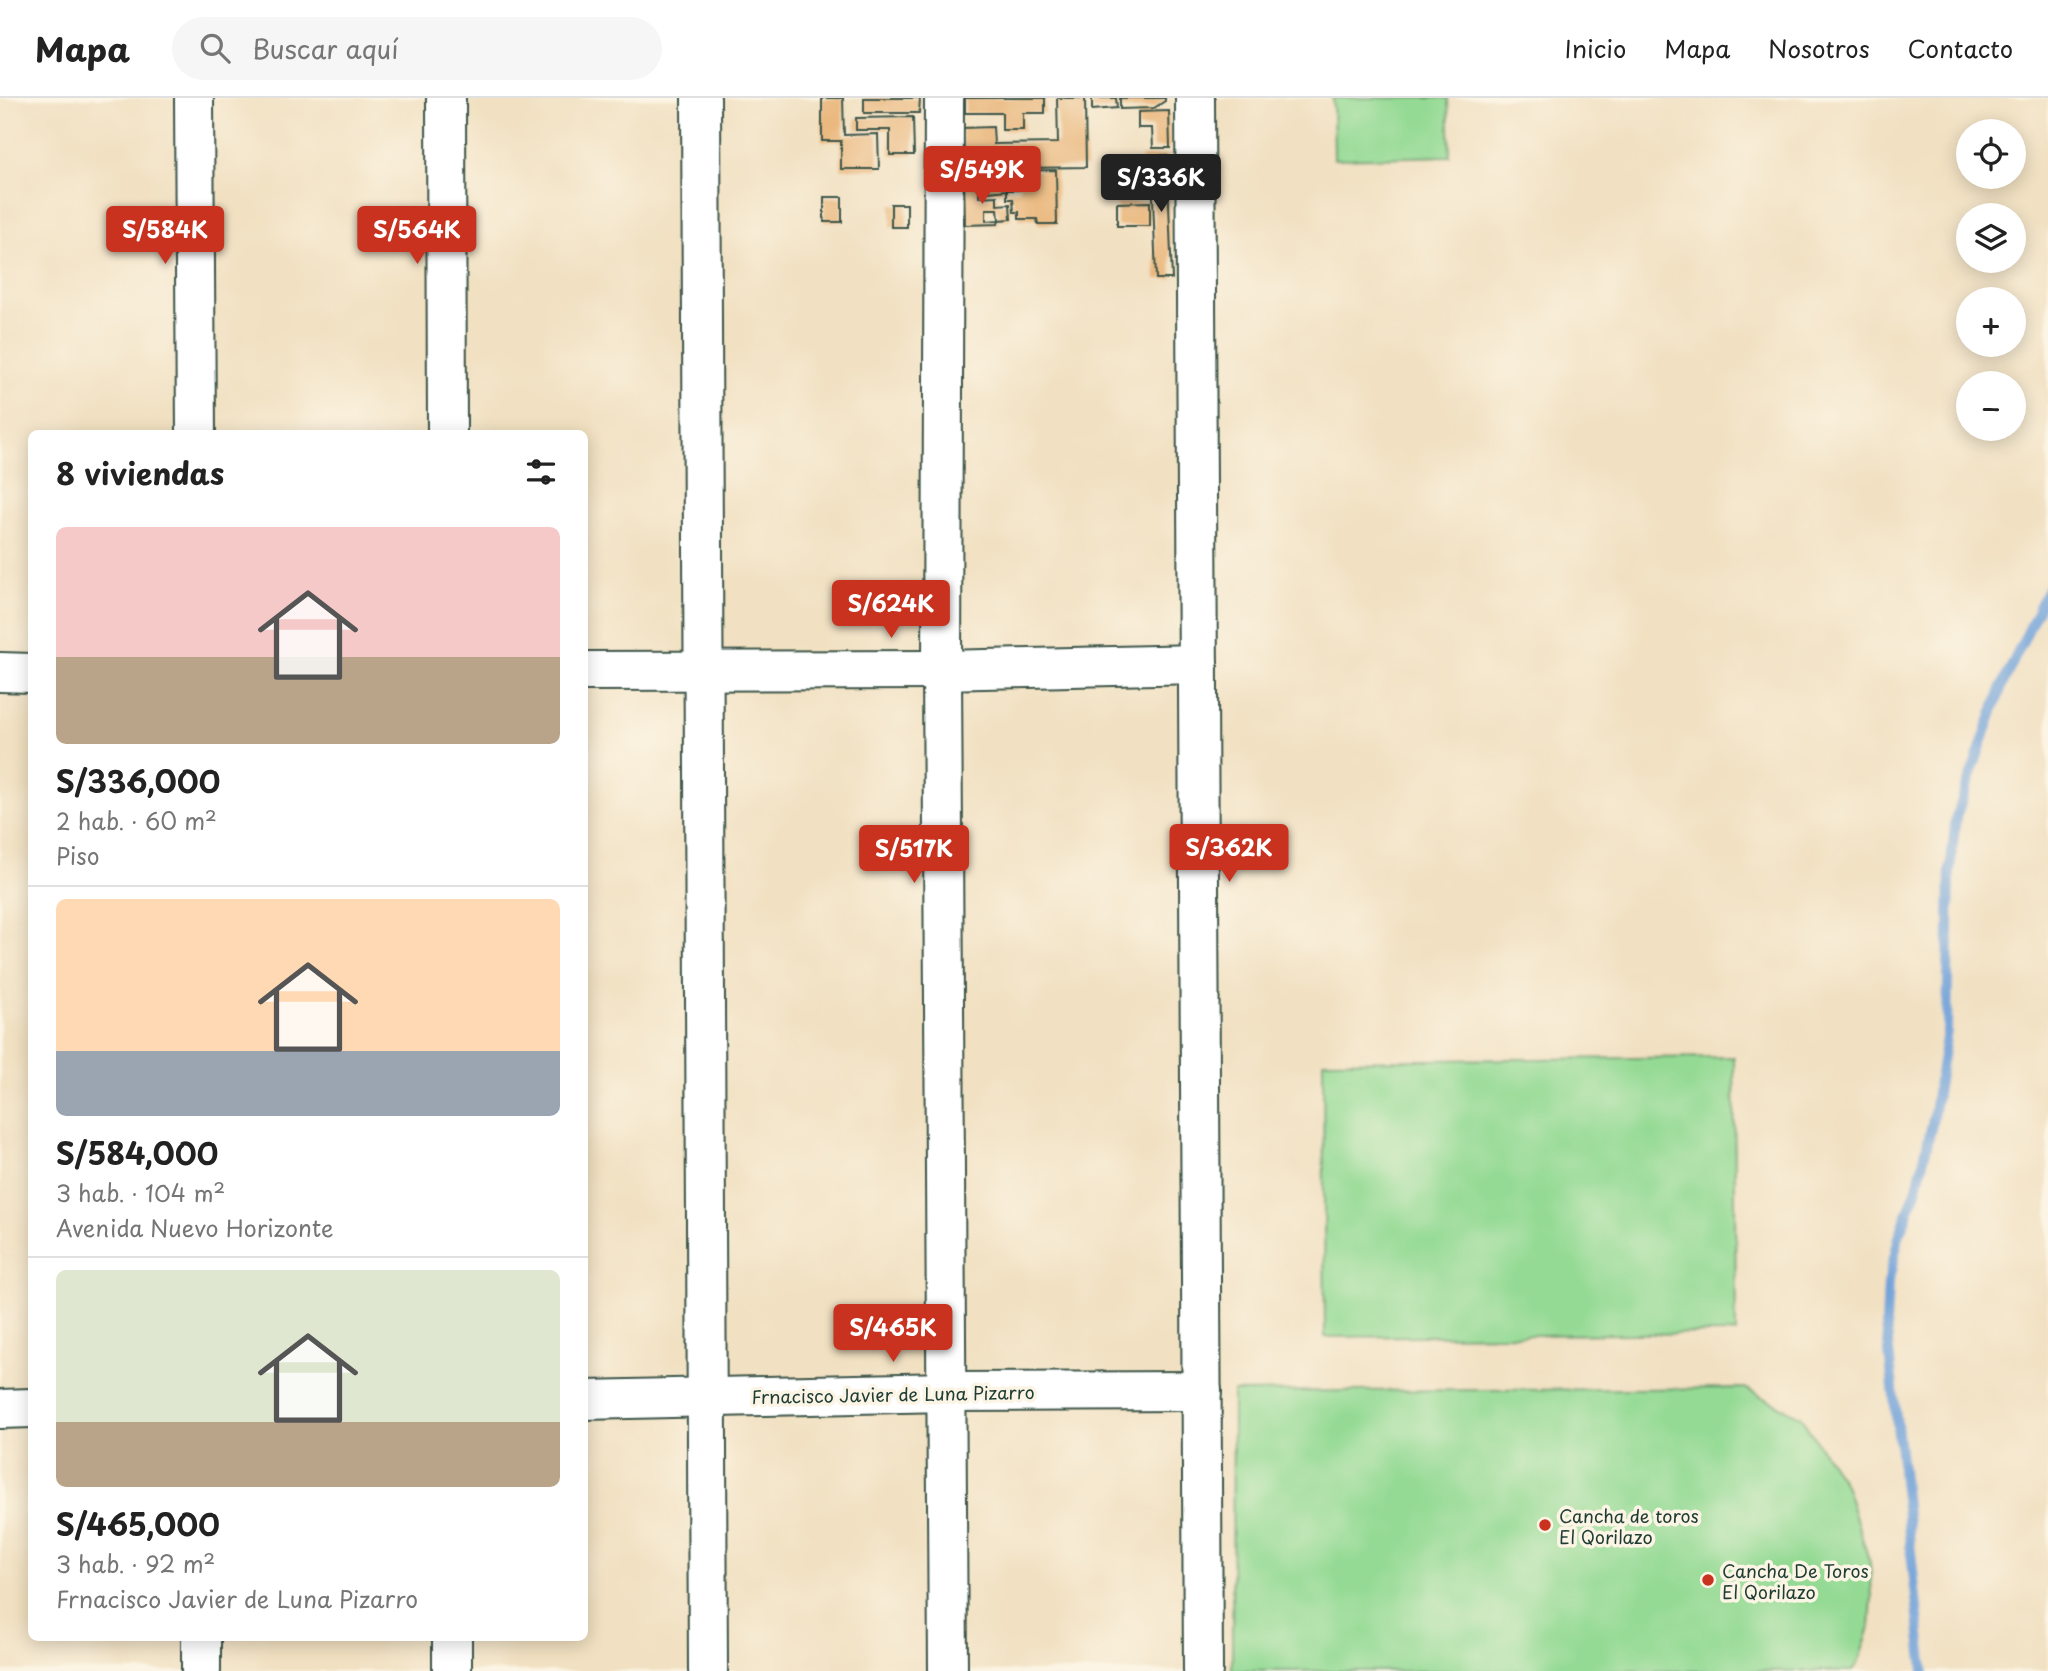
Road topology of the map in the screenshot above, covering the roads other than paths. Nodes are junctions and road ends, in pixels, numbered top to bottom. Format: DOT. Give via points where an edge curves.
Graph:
graph roads {
  1 [pos="194,98"];
  2 [pos="446,98"];
  3 [pos="701,98"];
  4 [pos="944,98"];
  5 [pos="1195,98"];
  6 [pos="196,430"];
  7 [pos="447,430"];
  8 [pos="1198,664"];
  9 [pos="705,670"];
  10 [pos="942,670"];
  11 [pos="588,671"];
  12 [pos="0,672"];
  13 [pos="28,673"];
  14 [pos="1202,1391"];
  15 [pos="947,1392"];
  16 [pos="708,1397"];
  17 [pos="588,1399"];
  18 [pos="28,1408"];
  19 [pos="0,1409"];
  20 [pos="201,1641"];
  21 [pos="452,1641"];
  22 [pos="201,1671"];
  23 [pos="453,1671"];
  24 [pos="708,1671"];
  25 [pos="948,1671"];
  26 [pos="1203,1671"];
  1 -- 6 [label="street"];
  2 -- 7 [label="street"];
  3 -- 9 [label="street"];
  4 -- 10 [label="street"];
  5 -- 8 [label="street"];
  8 -- 10 [label="street"];
  8 -- 14 [label="street"];
  9 -- 10 [label="street"];
  9 -- 11 [label="street"];
  9 -- 16 [label="street"];
  10 -- 15 [label="street"];
  12 -- 13 [label="street"];
  14 -- 15 [label="street, Frnacisco Javier de Luna Pizarro"];
  14 -- 26 [label="street"];
  15 -- 16 [label="street, Frnacisco Javier de Luna Pizarro"];
  15 -- 25 [label="street"];
  16 -- 17 [label="street, Frnacisco Javier de Luna Pizarro"];
  16 -- 24 [label="street"];
  18 -- 19 [label="street"];
  20 -- 22 [label="street"];
  21 -- 23 [label="street"];
}
